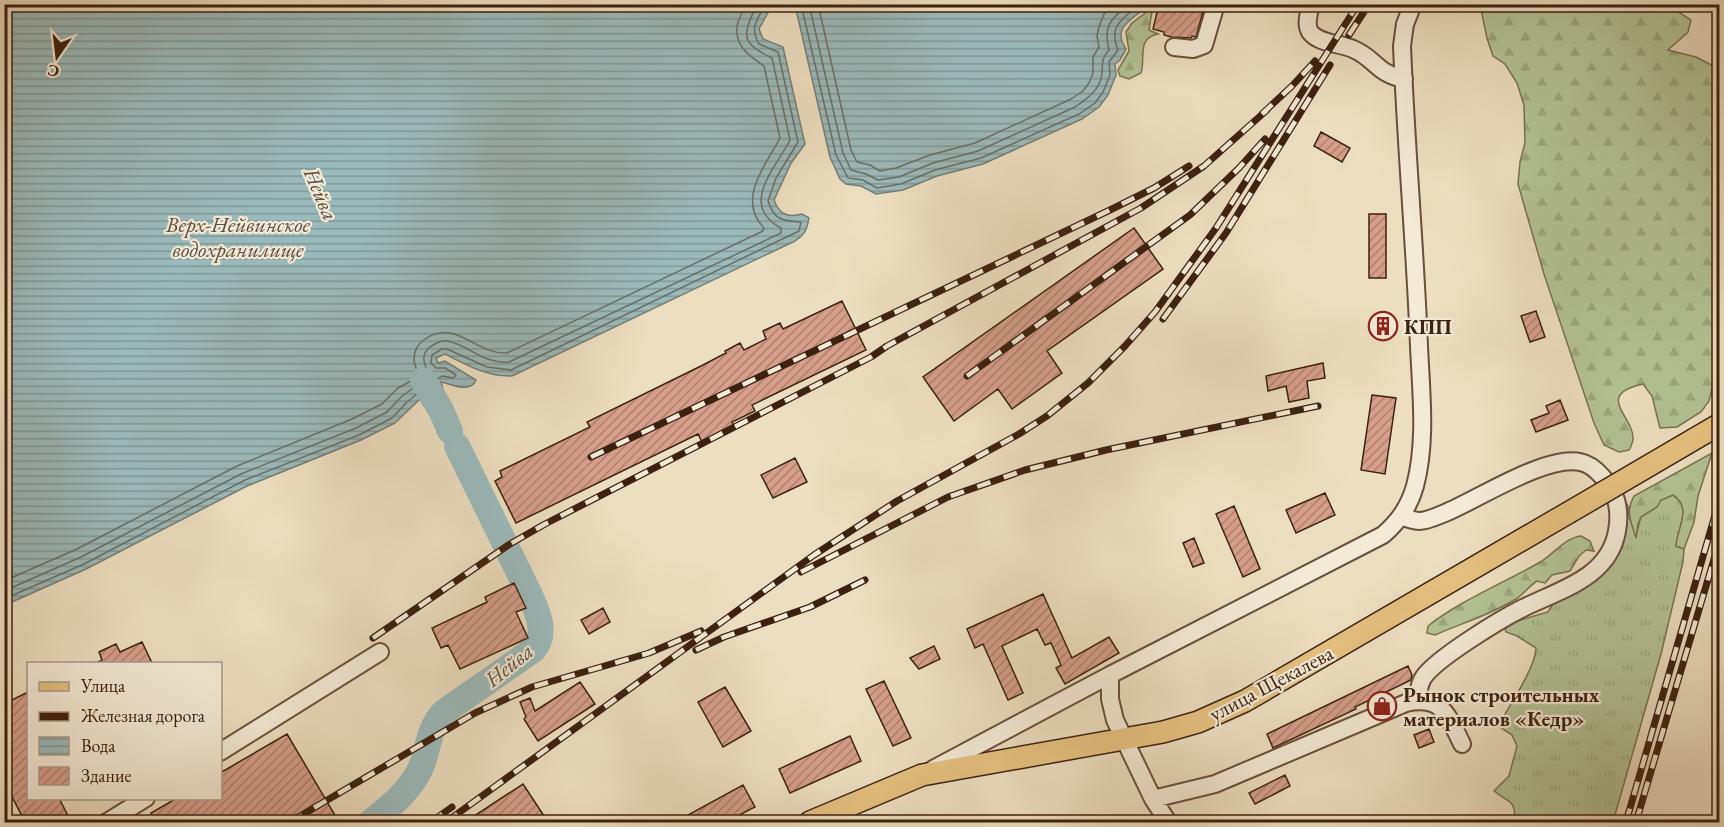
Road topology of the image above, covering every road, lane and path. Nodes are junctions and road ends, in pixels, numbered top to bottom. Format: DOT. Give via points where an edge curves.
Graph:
graph roads {
  1 [pos="1216,4"];
  2 [pos="1311,4"];
  3 [pos="1413,4"];
  4 [pos="1174,47"];
  5 [pos="1404,79"];
  6 [pos="1719,424"];
  7 [pos="1402,517"];
  8 [pos="380,652"];
  9 [pos="1110,675"];
  10 [pos="1418,700"];
  11 [pos="1125,740"];
  12 [pos="1462,744"];
  13 [pos="222,751"];
  14 [pos="921,776"];
  15 [pos="1153,799"];
  16 [pos="143,800"];
  17 [pos="107,822"];
  18 [pos="810,822"];
  19 [pos="1168,822"];
  1 -- 4 [label="street" via="1204,45 1192,49"];
  2 -- 5 [label="street" via="1308,25 1312,34 1359,52 1386,74"];
  3 -- 5 [label="street" via="1403,33"];
  5 -- 7 [label="street" via="1422,434 1414,489"];
  6 -- 11 [label="main road, улица Щекалева, bridge" via="1245,700 1198,722"];
  7 -- 9 [label="street" via="1365,546"];
  7 -- 10 [label="street" via="1428,520 1522,475 1565,461 1593,468 1619,508 1616,537 1602,563 1573,586 1514,612 1450,654 1423,678"];
  8 -- 13 [label="street"];
  9 -- 11 [label="street" via="1110,699"];
  9 -- 14 [label="street"];
  10 -- 12 [label="street" via="1443,708"];
  10 -- 15 [label="street" via="1215,784"];
  11 -- 14 [label="main road, улица Щекалева"];
  11 -- 15 [label="street"];
  14 -- 18 [label="main road, улица Щекалева"];
  15 -- 19 [label="street"];
  16 -- 17 [label="street"];
}
